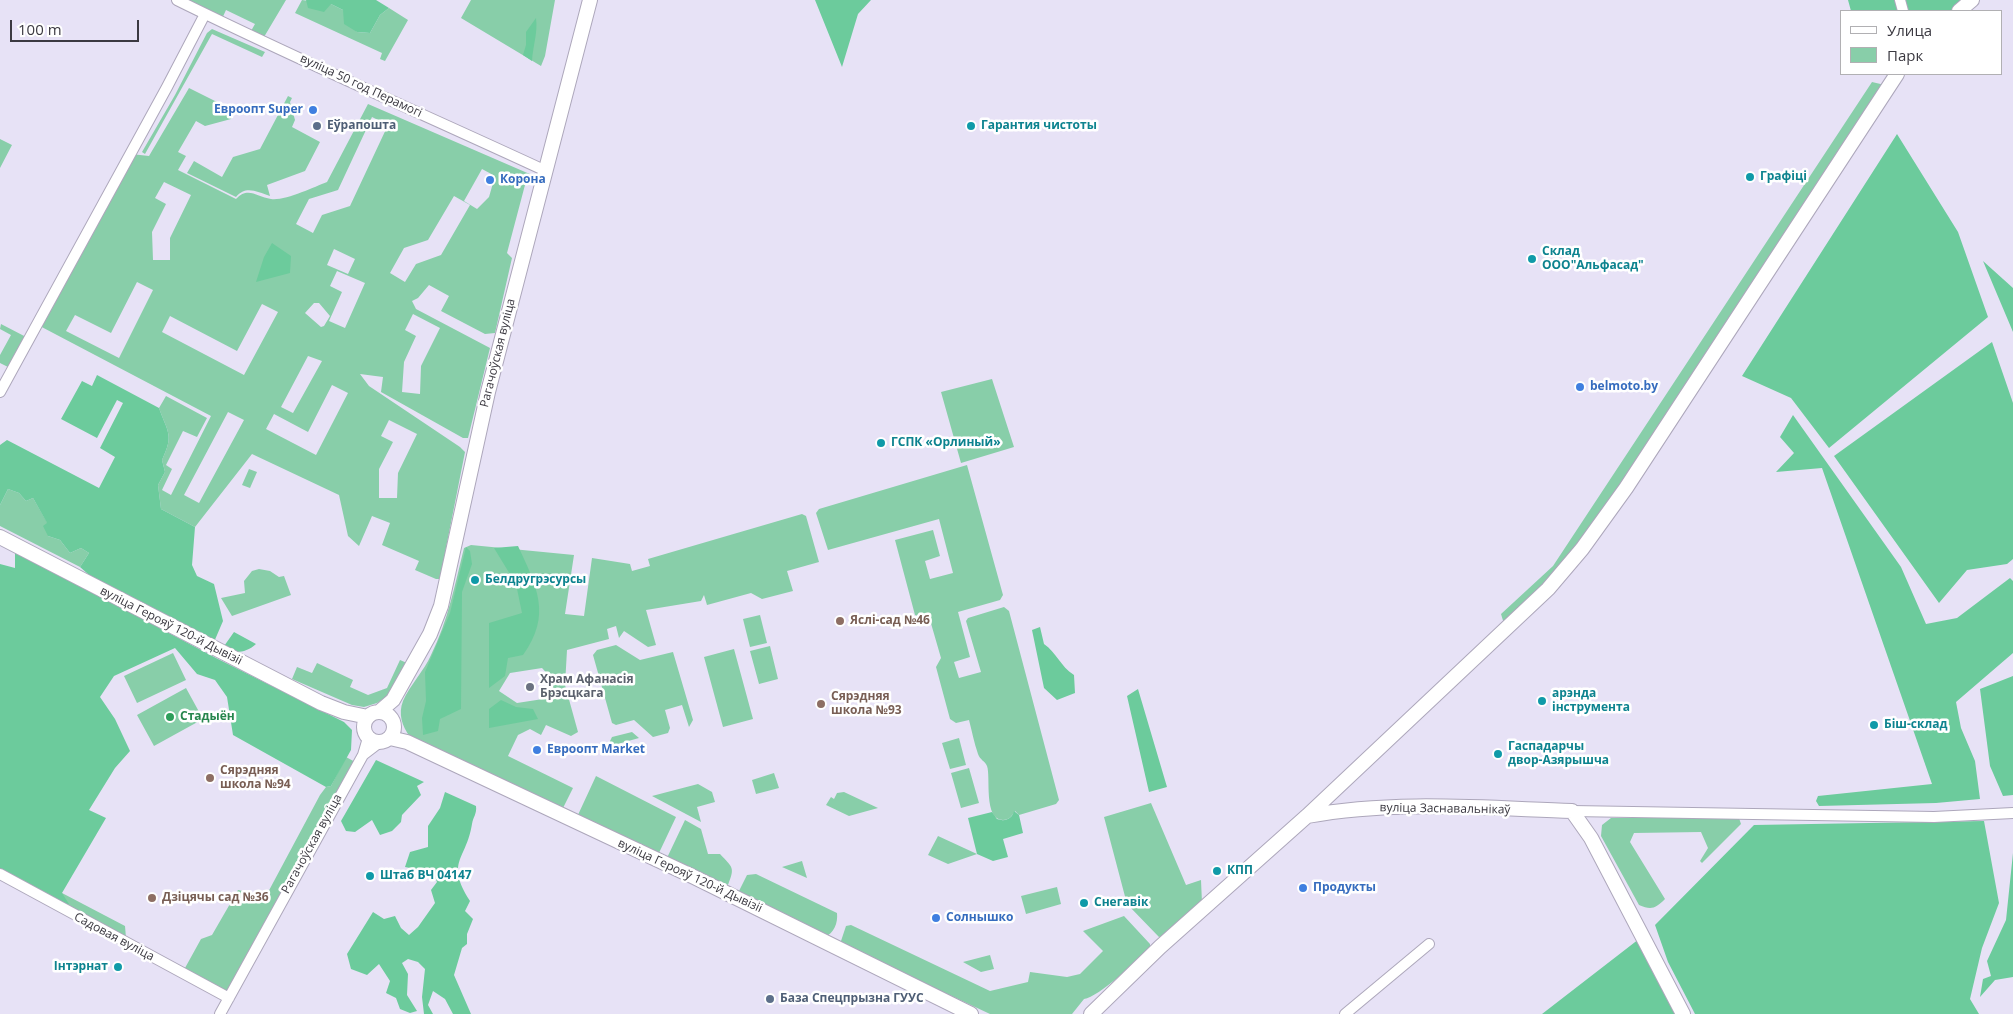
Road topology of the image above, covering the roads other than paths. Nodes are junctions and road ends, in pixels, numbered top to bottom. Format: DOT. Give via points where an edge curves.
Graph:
graph roads {
  1 [pos="177,0"];
  2 [pos="590,0"];
  3 [pos="1972,0"];
  4 [pos="1959,10"];
  5 [pos="205,14"];
  6 [pos="1896,75"];
  7 [pos="546,171"];
  8 [pos="0,392"];
  9 [pos="0,537"];
  10 [pos="379,728"];
  11 [pos="1572,811"];
  12 [pos="2013,813"];
  13 [pos="1306,816"];
  14 [pos="0,874"];
  15 [pos="1429,944"];
  16 [pos="229,998"];
  17 [pos="220,1014"];
  18 [pos="971,1014"];
  19 [pos="1091,1014"];
  20 [pos="1345,1014"];
  21 [pos="1683,1014"];
  1 -- 5 [label="street, вуліца 50 год Перамогі"];
  2 -- 7 [label="street, Рагачоўская вуліца"];
  3 -- 4 [label="street"];
  5 -- 7 [label="street, вуліца 50 год Перамогі"];
  5 -- 8 [label="street"];
  6 -- 13 [label="street" via="1703,372 1582,549 1548,589"];
  7 -- 10 [label="street, Рагачоўская вуліца" via="488,392 441,606 430,634"];
  9 -- 10 [label="street, вуліца Герояў 120-й Дывізіі" via="297,691"];
  10 -- 16 [label="street, Рагачоўская вуліца"];
  10 -- 18 [label="street, вуліца Герояў 120-й Дывізіі"];
  11 -- 12 [label="street, вуліца Заснавальнікаў" via="1941,817"];
  11 -- 13 [label="street, вуліца Заснавальнікаў" via="1405,806 1342,809"];
  11 -- 21 [label="street" via="1595,847"];
  13 -- 19 [label="street" via="1160,947"];
  14 -- 16 [label="street, Садовая вуліца"];
  15 -- 20 [label="street"];
  16 -- 17 [label="street, Рагачоўская вуліца"];
}
